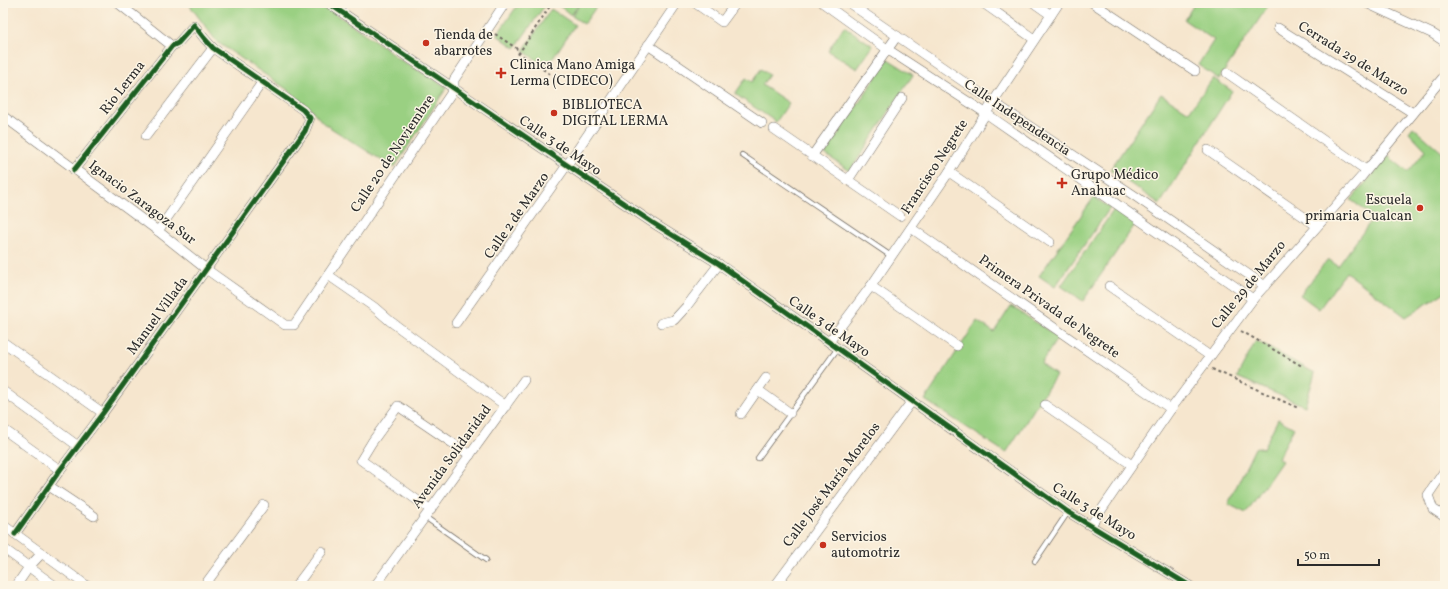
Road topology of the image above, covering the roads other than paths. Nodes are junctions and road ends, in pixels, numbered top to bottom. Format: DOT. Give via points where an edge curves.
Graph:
graph roads {
  1 [pos="118,3"];
  2 [pos="328,3"];
  3 [pos="505,3"];
  4 [pos="678,3"];
  5 [pos="695,3"];
  6 [pos="736,3"];
  7 [pos="849,3"];
  8 [pos="983,3"];
  9 [pos="1034,3"];
  10 [pos="1059,3"];
  11 [pos="1093,3"];
  12 [pos="1366,3"];
  13 [pos="826,4"];
  14 [pos="1051,15"];
  15 [pos="1278,28"];
  16 [pos="897,36"];
  17 [pos="1034,39"];
  18 [pos="1445,42"];
  19 [pos="648,45"];
  20 [pos="172,46"];
  21 [pos="213,48"];
  22 [pos="887,49"];
  23 [pos="1195,71"];
  24 [pos="1227,73"];
  25 [pos="1445,75"];
  26 [pos="263,81"];
  27 [pos="454,89"];
  28 [pos="902,98"];
  29 [pos="993,102"];
  30 [pos="1413,113"];
  31 [pos="987,114"];
  32 [pos="3,116"];
  33 [pos="762,123"];
  34 [pos="774,129"];
  35 [pos="146,136"];
  36 [pos="1208,150"];
  37 [pos="742,155"];
  38 [pos="812,156"];
  39 [pos="566,165"];
  40 [pos="74,170"];
  41 [pos="1366,170"];
  42 [pos="949,172"];
  43 [pos="848,180"];
  44 [pos="1135,196"];
  45 [pos="1124,209"];
  46 [pos="900,216"];
  47 [pos="1317,226"];
  48 [pos="911,228"];
  49 [pos="158,231"];
  50 [pos="1050,242"];
  51 [pos="891,256"];
  52 [pos="719,264"];
  53 [pos="206,269"];
  54 [pos="328,275"];
  55 [pos="871,286"];
  56 [pos="1109,286"];
  57 [pos="1265,286"];
  58 [pos="1253,300"];
  59 [pos="298,320"];
  60 [pos="456,323"];
  61 [pos="661,323"];
  62 [pos="3,342"];
  63 [pos="829,342"];
  64 [pos="957,346"];
  65 [pos="838,348"];
  66 [pos="1210,356"];
  67 [pos="766,378"];
  68 [pos="524,380"];
  69 [pos="758,390"];
  70 [pos="3,391"];
  71 [pos="912,401"];
  72 [pos="1045,405"];
  73 [pos="506,406"];
  74 [pos="1172,408"];
  75 [pos="103,413"];
  76 [pos="790,413"];
  77 [pos="741,414"];
  78 [pos="3,429"];
  79 [pos="78,446"];
  80 [pos="470,455"];
  81 [pos="758,458"];
  82 [pos="1132,465"];
  83 [pos="60,470"];
  84 [pos="1445,470"];
  85 [pos="49,486"];
  86 [pos="264,504"];
  87 [pos="1068,512"];
  88 [pos="428,513"];
  89 [pos="94,516"];
  90 [pos="1445,517"];
  91 [pos="3,525"];
  92 [pos="1091,525"];
  93 [pos="15,534"];
  94 [pos="4,549"];
  95 [pos="322,551"];
  96 [pos="42,553"];
  97 [pos="486,560"];
  98 [pos="1035,561"];
  99 [pos="29,567"];
  100 [pos="1178,583"];
  101 [pos="16,586"];
  102 [pos="54,586"];
  103 [pos="87,586"];
  104 [pos="204,586"];
  105 [pos="296,586"];
  106 [pos="375,586"];
  107 [pos="775,586"];
  108 [pos="1190,586"];
  1 -- 20 [label="street"];
  2 -- 27 [label="street, Calle 3 de Mayo"];
  3 -- 27 [label="street, Calle 20 de Noviembre" via="454,80"];
  4 -- 19 [label="street, Calle 2 de Marzo"];
  5 -- 6 [label="street" via="722,22"];
  7 -- 16 [label="street, Calle Independencia"];
  8 -- 17 [label="street"];
  9 -- 14 [label="street"];
  10 -- 14 [label="street, Francisco Negrete"];
  11 -- 23 [label="street"];
  12 -- 18 [label="street"];
  13 -- 22 [label="street, Calle Independencia"];
  14 -- 17 [label="street, Francisco Negrete"];
  15 -- 30 [label="street, Cerrada 29 de Marzo"];
  16 -- 22 [label="street"];
  16 -- 29 [label="street, Calle Independencia"];
  17 -- 29 [label="street, Francisco Negrete"];
  19 -- 33 [label="street"];
  19 -- 39 [label="street, Calle 2 de Marzo"];
  20 -- 21 [label="street, Rio Lerma" via="178,44 194,25"];
  20 -- 40 [label="street, Rio Lerma"];
  21 -- 26 [label="street"];
  21 -- 35 [label="street"];
  22 -- 31 [label="street, Calle Independencia"];
  22 -- 38 [label="street"];
  24 -- 41 [label="street"];
  25 -- 30 [label="street, Calle 29 de Marzo"];
  26 -- 49 [label="street"];
  26 -- 53 [label="street, Manuel Villada" via="310,118 305,131"];
  27 -- 39 [label="street, Calle 3 de Mayo"];
  27 -- 54 [label="street, Calle 20 de Noviembre"];
  28 -- 43 [label="street"];
  29 -- 31 [label="street, Francisco Negrete"];
  29 -- 44 [label="street, Calle Independencia"];
  30 -- 41 [label="street, Calle 29 de Marzo"];
  31 -- 42 [label="street, Francisco Negrete"];
  31 -- 45 [label="street, Calle Independencia"];
  32 -- 40 [label="street, Ignacio Zaragoza Sur"];
  34 -- 38 [label="street"];
  36 -- 47 [label="street"];
  37 -- 51 [label="lane"];
  38 -- 43 [label="street"];
  39 -- 52 [label="street, Calle 3 de Mayo"];
  39 -- 60 [label="street, Calle 2 de Marzo"];
  40 -- 49 [label="street, Ignacio Zaragoza Sur"];
  41 -- 47 [label="street, Calle 29 de Marzo"];
  42 -- 48 [label="street, Francisco Negrete"];
  42 -- 50 [label="street"];
  43 -- 46 [label="street"];
  44 -- 45 [label="street"];
  44 -- 57 [label="street, Calle Independencia"];
  45 -- 58 [label="street, Calle Independencia"];
  47 -- 57 [label="street, Calle 29 de Marzo"];
  48 -- 51 [label="street, Francisco Negrete"];
  48 -- 74 [label="street, Primera Privada de Negrete"];
  49 -- 53 [label="street, Ignacio Zaragoza Sur"];
  51 -- 55 [label="street, Francisco Negrete"];
  52 -- 61 [label="street" via="674,320"];
  52 -- 63 [label="street, Calle 3 de Mayo"];
  53 -- 59 [label="street, Manuel Villada" via="285,325 294,325"];
  53 -- 75 [label="street, Manuel Villada"];
  54 -- 59 [label="street, Calle 20 de Noviembre"];
  54 -- 73 [label="street, Avenida Solidaridad"];
  55 -- 63 [label="street, Francisco Negrete"];
  55 -- 64 [label="street"];
  56 -- 66 [label="street"];
  57 -- 58 [label="street, Calle 29 de Marzo"];
  58 -- 66 [label="street, Calle 29 de Marzo"];
  62 -- 75 [label="street"];
  63 -- 65 [label="street, Calle 3 de Mayo"];
  65 -- 71 [label="street, Calle 3 de Mayo"];
  65 -- 76 [label="lane, Calle 3 de Mayo"];
  66 -- 74 [label="street, Calle 29 de Marzo"];
  67 -- 69 [label="street"];
  68 -- 73 [label="street"];
  69 -- 76 [label="street"];
  69 -- 77 [label="street"];
  70 -- 79 [label="street"];
  71 -- 87 [label="street, Calle 3 de Mayo"];
  71 -- 107 [label="street, Calle José María Morelos"];
  72 -- 82 [label="street"];
  73 -- 80 [label="street, Avenida Solidaridad"];
  74 -- 82 [label="street, Calle 29 de Marzo"];
  75 -- 79 [label="street, Manuel Villada"];
  76 -- 81 [label="lane, Calle 3 de Mayo"];
  78 -- 83 [label="street"];
  79 -- 83 [label="street, Manuel Villada"];
  80 -- 88 [label="street, Avenida Solidaridad"];
  80 -- 88 [label="street" via="398,406 361,460"];
  82 -- 92 [label="street, Calle 29 de Marzo"];
  83 -- 85 [label="street, Manuel Villada"];
  84 -- 90 [label="street" via="1428,496 1433,509"];
  85 -- 89 [label="street"];
  85 -- 93 [label="street, Manuel Villada"];
  86 -- 104 [label="street"];
  87 -- 92 [label="street, Calle 3 de Mayo"];
  87 -- 98 [label="lane"];
  88 -- 97 [label="lane"];
  88 -- 106 [label="street, Avenida Solidaridad"];
  91 -- 93 [label="street"];
  92 -- 100 [label="street, Calle 3 de Mayo"];
  93 -- 96 [label="street"];
  94 -- 99 [label="street"];
  95 -- 105 [label="street"];
  96 -- 99 [label="street"];
  96 -- 103 [label="street"];
  99 -- 101 [label="street"];
  99 -- 102 [label="street"];
  100 -- 108 [label="street, Calle 3 de Mayo"];
}
